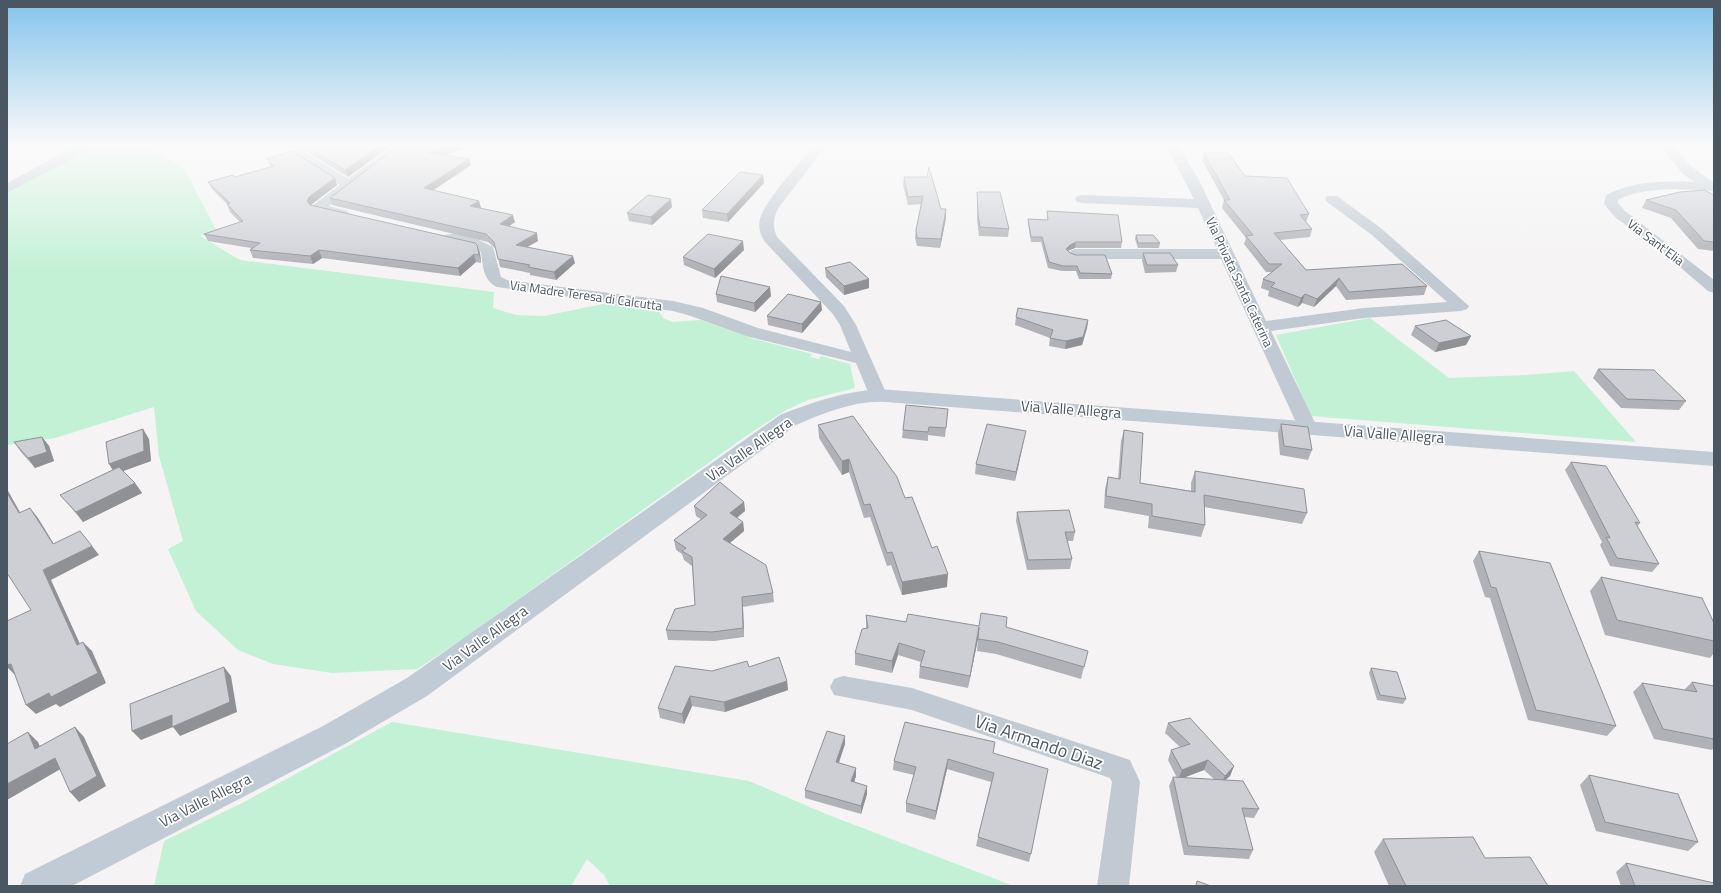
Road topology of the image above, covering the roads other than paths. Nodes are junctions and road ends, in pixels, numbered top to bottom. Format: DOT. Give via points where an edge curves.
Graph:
graph roads {
  1 [pos="343,187"];
  2 [pos="788,187"];
  3 [pos="1195,187"];
  4 [pos="1711,187"];
  5 [pos="1082,199"];
  6 [pos="1332,199"];
  7 [pos="1203,204"];
  8 [pos="355,217"];
  9 [pos="439,235"];
  10 [pos="1074,254"];
  11 [pos="1226,254"];
  12 [pos="1714,288"];
  13 [pos="1261,327"];
  14 [pos="863,360"];
  15 [pos="878,395"];
  16 [pos="1307,427"];
  17 [pos="1714,459"];
  18 [pos="843,687"];
  19 [pos="37,886"];
  20 [pos="1113,886"];
  1 -- 8 [label="street" via="311,207"];
  2 -- 14 [label="street" via="767,216 765,228 770,239 838,310 848,325"];
  3 -- 7 [label="street, Via Privata Santa Caterina"];
  4 -- 12 [label="street, Via Sant'Elia" via="1664,187 1624,191 1611,198 1611,204 1620,214"];
  5 -- 7 [label="street"];
  6 -- 13 [label="street" via="1377,232 1461,306 1364,313"];
  7 -- 11 [label="street, Via Privata Santa Caterina"];
  9 -- 14 [label="street, Via Madre Teresa di Calcutta" via="476,244 488,250 493,277 503,284 673,306 752,332"];
  10 -- 11 [label="street"];
  11 -- 13 [label="street, Via Privata Santa Caterina"];
  13 -- 16 [label="street, Via Privata Santa Caterina"];
  14 -- 15 [label="street"];
  15 -- 16 [label="main road, Via Valle Allegra"];
  15 -- 19 [label="main road, Via Valle Allegra" via="818,408 788,420 417,687 334,734"];
  16 -- 17 [label="main road, Via Valle Allegra"];
  18 -- 20 [label="street, Via Armando Diaz" via="912,699 1120,769 1126,782"];
}
